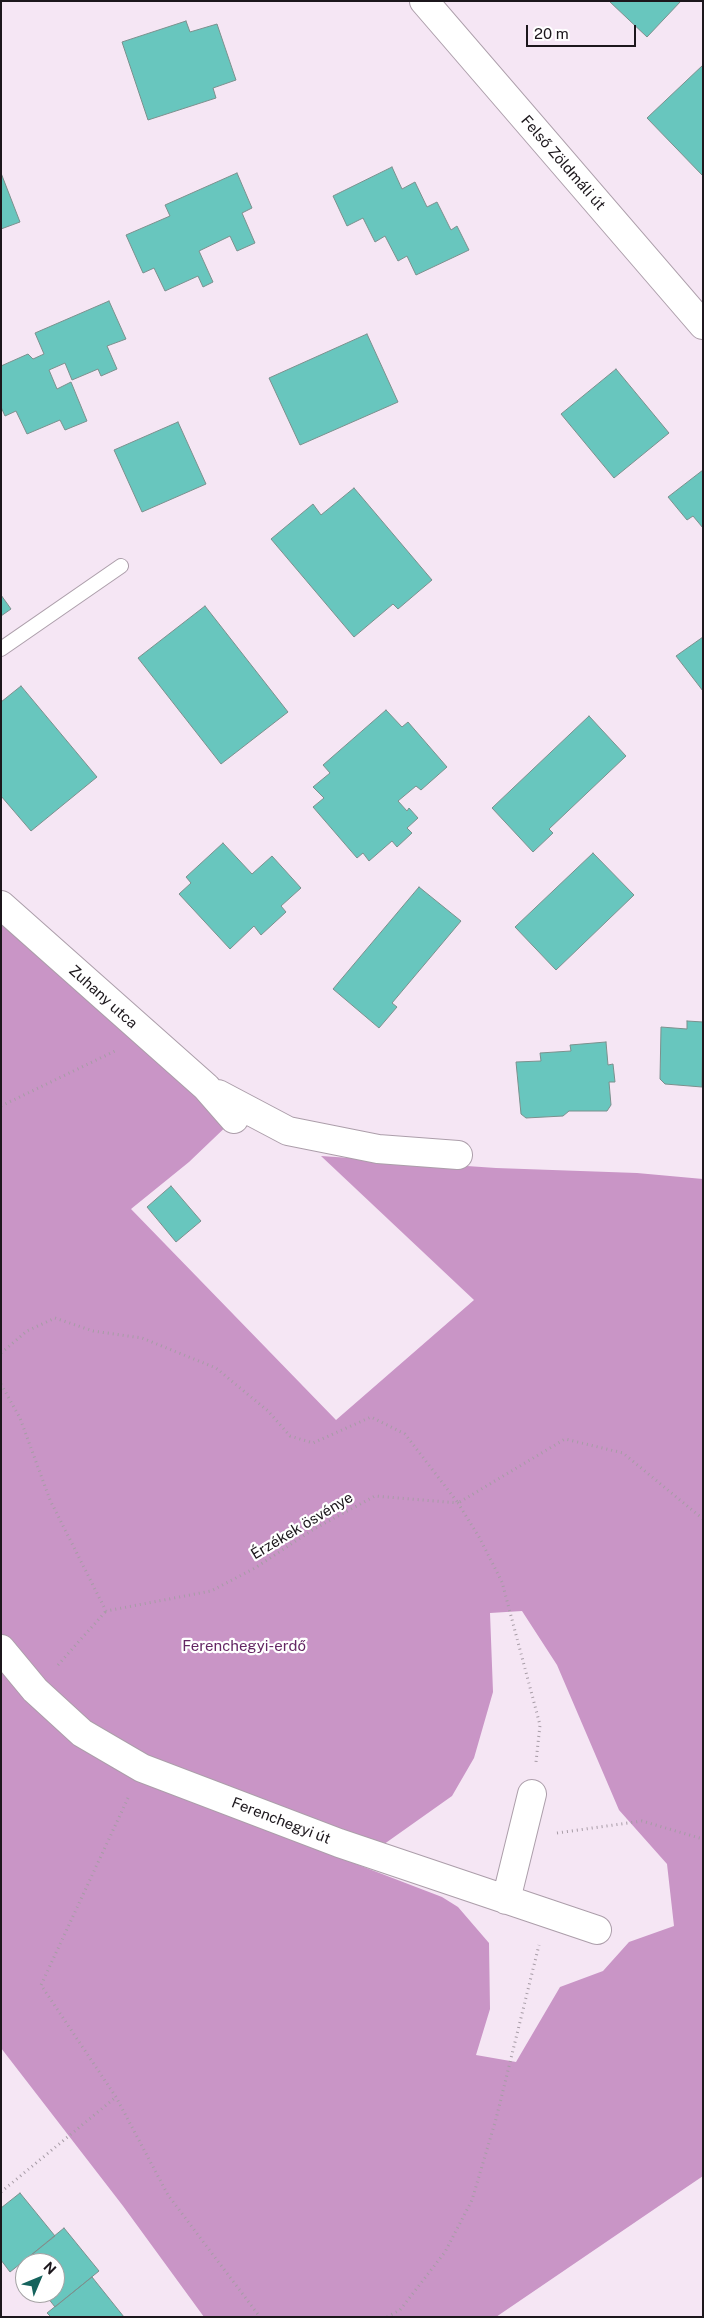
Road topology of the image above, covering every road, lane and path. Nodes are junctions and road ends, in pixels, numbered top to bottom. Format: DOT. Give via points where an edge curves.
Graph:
graph roads {
  1 [pos="424,1"];
  2 [pos="703,325"];
  3 [pos="121,566"];
  4 [pos="1,649"];
  5 [pos="1,905"];
  6 [pos="146,1036"];
  7 [pos="206,1087"];
  8 [pos="1,1106"];
  9 [pos="234,1119"];
  10 [pos="458,1156"];
  11 [pos="1,1352"];
  12 [pos="1,1384"];
  13 [pos="458,1503"];
  14 [pos="703,1519"];
  15 [pos="106,1611"];
  16 [pos="1,1649"];
  17 [pos="35,1690"];
  18 [pos="142,1768"];
  19 [pos="532,1794"];
  20 [pos="524,1827"];
  21 [pos="703,1839"];
  22 [pos="506,1900"];
  23 [pos="547,1913"];
  24 [pos="597,1930"];
  25 [pos="116,2097"];
  26 [pos="1,2192"];
  27 [pos="260,2317"];
  28 [pos="387,2317"];
  1 -- 2 [label="street, Felső Zöldmáli út"];
  3 -- 4 [label="lane"];
  5 -- 6 [label="street, Zuhany utca"];
  6 -- 7 [label="street, Zuhany utca"];
  6 -- 8 [label="path"];
  7 -- 9 [label="street, Zuhany utca"];
  7 -- 10 [label="street, Zuhany utca" via="288,1131 378,1149"];
  11 -- 13 [label="path" via="28,1331 55,1318 93,1331 142,1338 216,1368 268,1411 290,1436 313,1443 371,1417 405,1434"];
  12 -- 15 [label="path" via="20,1418 50,1500"];
  13 -- 14 [label="path" via="565,1439 622,1452"];
  13 -- 15 [label="path, Érzékek ösvénye" via="375,1496 211,1591"];
  13 -- 19 [label="path" via="502,1582 540,1725"];
  15 -- 17 [label="path"];
  16 -- 17 [label="street, Ferenchegyi út"];
  17 -- 18 [label="street, Ferenchegyi út" via="82,1733"];
  18 -- 22 [label="street, Ferenchegyi út"];
  18 -- 25 [label="path" via="41,1985"];
  19 -- 20 [label="street"];
  20 -- 21 [label="path" via="556,1833 642,1821"];
  20 -- 22 [label="street"];
  22 -- 23 [label="street, Ferenchegyi út"];
  23 -- 24 [label="street, Ferenchegyi út"];
  23 -- 28 [label="path" via="496,2119 472,2200 445,2252 400,2310"];
  25 -- 26 [label="path"];
  25 -- 27 [label="path" via="168,2195"];
}
